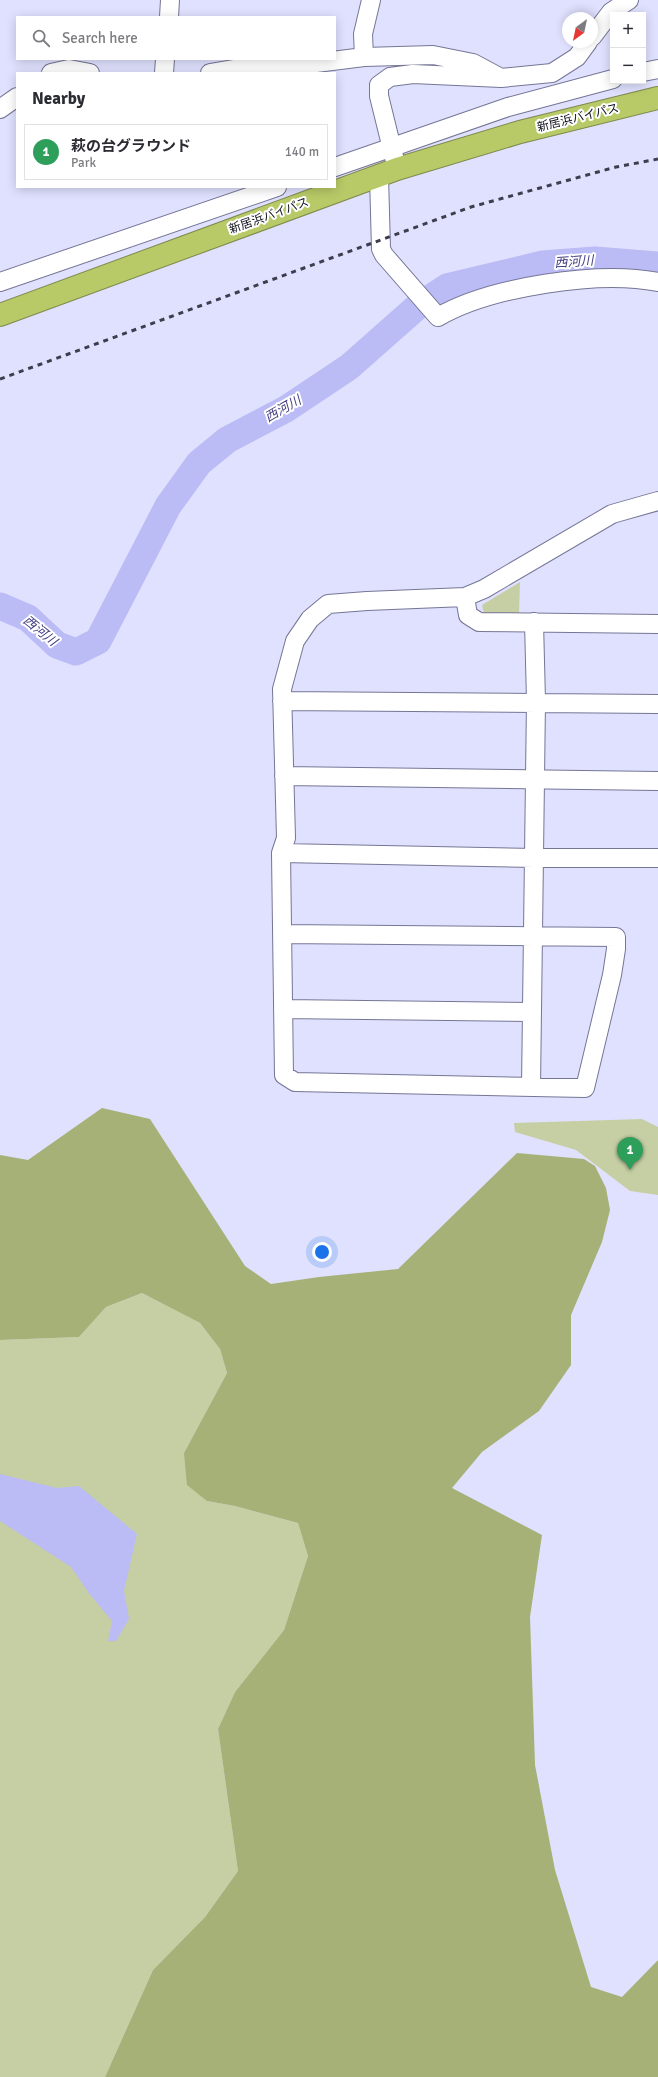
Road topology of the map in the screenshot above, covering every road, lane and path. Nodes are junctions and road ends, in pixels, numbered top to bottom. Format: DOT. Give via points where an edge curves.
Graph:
graph roads {
  1 [pos="170,0"];
  2 [pos="371,0"];
  3 [pos="629,0"];
  4 [pos="169,16"];
  5 [pos="598,29"];
  6 [pos="584,48"];
  7 [pos="364,57"];
  8 [pos="166,60"];
  9 [pos="658,69"];
  10 [pos="646,71"];
  11 [pos="56,72"];
  12 [pos="83,72"];
  13 [pos="164,72"];
  14 [pos="216,72"];
  15 [pos="501,78"];
  16 [pos="610,80"];
  17 [pos="16,98"];
  18 [pos="658,98"];
  19 [pos="0,109"];
  20 [pos="391,147"];
  21 [pos="336,166"];
  22 [pos="388,173"];
  23 [pos="274,188"];
  24 [pos="0,282"];
  25 [pos="658,282"];
  26 [pos="0,315"];
  27 [pos="658,502"];
  28 [pos="465,597"];
  29 [pos="534,622"];
  30 [pos="658,624"];
  31 [pos="282,701"];
  32 [pos="536,702"];
  33 [pos="658,704"];
  34 [pos="284,776"];
  35 [pos="535,779"];
  36 [pos="658,781"];
  37 [pos="281,853"];
  38 [pos="534,858"];
  39 [pos="658,858"];
  40 [pos="282,934"];
  41 [pos="533,936"];
  42 [pos="283,1009"];
  43 [pos="532,1012"];
  44 [pos="531,1087"];
  1 -- 4 [label="street"];
  2 -- 7 [label="street" via="364,34"];
  3 -- 5 [label="street" via="611,12"];
  6 -- 15 [label="street" via="577,57 552,74"];
  7 -- 14 [label="street" via="308,64 245,67"];
  7 -- 15 [label="street" via="433,54 473,63"];
  8 -- 13 [label="street"];
  9 -- 10 [label="street"];
  11 -- 12 [label="street"];
  15 -- 20 [label="street" via="413,74 390,77 379,85 379,96"];
  16 -- 20 [label="street" via="508,107"];
  17 -- 19 [label="street"];
  18 -- 22 [label="highway, 新居浜バイパス" via="520,132"];
  20 -- 21 [label="street"];
  20 -- 22 [label="street"];
  22 -- 25 [label="street" via="381,249 384,256 438,317 498,293 562,282 606,277 641,278"];
  22 -- 26 [label="highway, 新居浜バイパス"];
  23 -- 24 [label="street"];
  27 -- 28 [label="street" via="612,514 484,589"];
  28 -- 29 [label="street" via="468,616 479,622"];
  28 -- 31 [label="street" via="328,604 310,619 295,641 282,689"];
  29 -- 30 [label="street"];
  29 -- 32 [label="street"];
  31 -- 32 [label="street"];
  31 -- 34 [label="street"];
  32 -- 33 [label="street"];
  32 -- 35 [label="street"];
  34 -- 35 [label="street"];
  34 -- 37 [label="street" via="286,838"];
  35 -- 36 [label="street"];
  35 -- 38 [label="street"];
  37 -- 38 [label="street"];
  37 -- 40 [label="street"];
  38 -- 39 [label="street"];
  38 -- 41 [label="street"];
  40 -- 41 [label="street"];
  40 -- 42 [label="street"];
  41 -- 43 [label="street"];
  41 -- 44 [label="street" via="616,937 616,949 585,1088"];
  42 -- 43 [label="street"];
  42 -- 44 [label="street" via="284,1075 295,1082"];
  43 -- 44 [label="street"];
}
